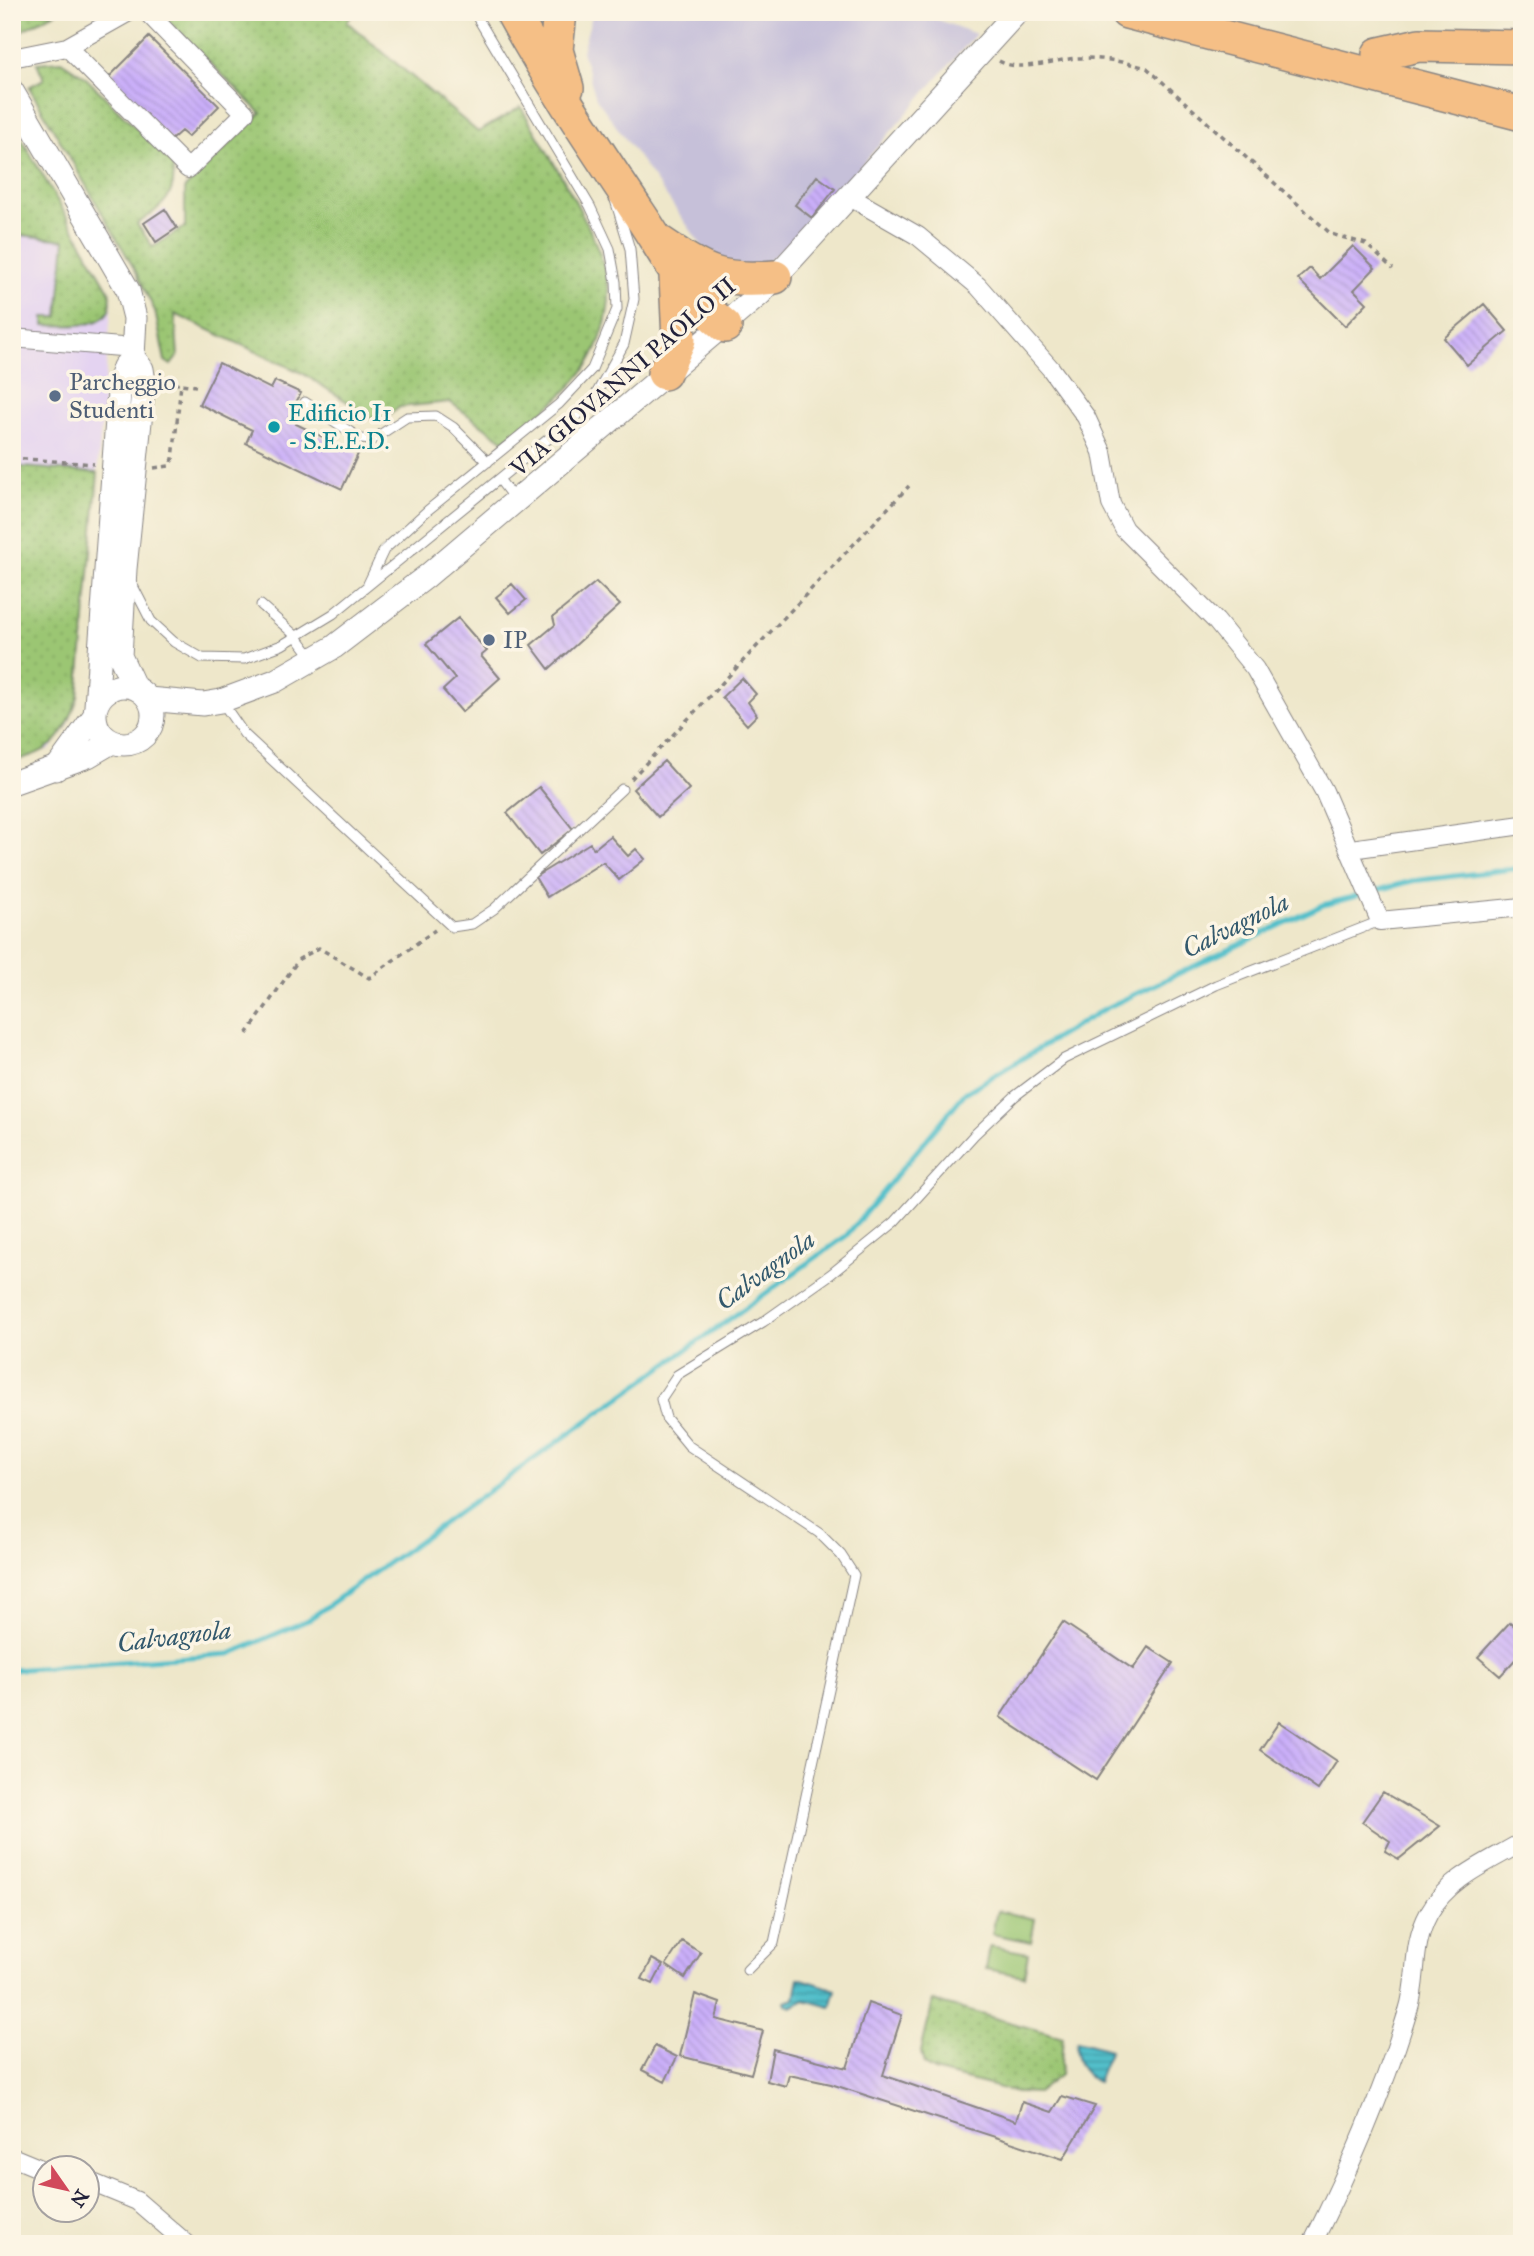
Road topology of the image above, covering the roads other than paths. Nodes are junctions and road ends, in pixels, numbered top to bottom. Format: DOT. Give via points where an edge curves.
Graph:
graph roads {
  1 [pos="129,12"];
  2 [pos="146,12"];
  3 [pos="474,12"];
  4 [pos="512,12"];
  5 [pos="559,12"];
  6 [pos="1127,12"];
  7 [pos="1214,12"];
  8 [pos="1010,20"];
  9 [pos="67,47"];
  10 [pos="1522,47"];
  11 [pos="1379,54"];
  12 [pos="12,58"];
  13 [pos="12,91"];
  14 [pos="1522,91"];
  15 [pos="575,114"];
  16 [pos="1522,114"];
  17 [pos="610,171"];
  18 [pos="850,197"];
  19 [pos="684,270"];
  20 [pos="775,277"];
  21 [pos="725,326"];
  22 [pos="12,338"];
  23 [pos="133,353"];
  24 [pos="664,373"];
  25 [pos="305,402"];
  26 [pos="488,462"];
  27 [pos="499,479"];
  28 [pos="517,502"];
  29 [pos="125,569"];
  30 [pos="365,589"];
  31 [pos="261,605"];
  32 [pos="297,636"];
  33 [pos="313,659"];
  34 [pos="142,693"];
  35 [pos="212,703"];
  36 [pos="96,710"];
  37 [pos="146,734"];
  38 [pos="112,742"];
  39 [pos="55,769"];
  40 [pos="12,783"];
  41 [pos="622,789"];
  42 [pos="1522,825"];
  43 [pos="1352,851"];
  44 [pos="1522,907"];
  45 [pos="1378,916"];
  46 [pos="1522,1842"];
  47 [pos="747,1970"];
  48 [pos="12,2157"];
  49 [pos="32,2165"];
  50 [pos="102,2187"];
  51 [pos="187,2244"];
  52 [pos="1312,2244"];
  1 -- 9 [label="street"];
  2 -- 9 [label="street" via="244,113 188,169"];
  3 -- 26 [label="lane" via="590,206 610,248 617,282 617,309 592,369 559,404"];
  4 -- 15 [label="highway" via="549,80"];
  5 -- 15 [label="highway" via="556,50"];
  6 -- 16 [label="highway"];
  7 -- 11 [label="highway"];
  8 -- 18 [label="street, VIA GIOVANNI PAOLO II"];
  9 -- 12 [label="street"];
  10 -- 11 [label="highway" via="1419,45"];
  11 -- 14 [label="highway"];
  13 -- 23 [label="street" via="128,290 135,318"];
  15 -- 17 [label="highway"];
  17 -- 19 [label="highway" via="658,242"];
  17 -- 27 [label="lane" via="629,249 634,299 624,344 590,405"];
  18 -- 20 [label="street, VIA GIOVANNI PAOLO II"];
  18 -- 43 [label="street" via="918,236 978,286 1051,369 1086,416 1101,452 1111,504 1124,529 1216,621 1255,669 1324,791"];
  19 -- 20 [label="highway" via="740,280"];
  19 -- 21 [label="highway" via="703,308"];
  19 -- 24 [label="highway" via="679,340"];
  20 -- 21 [label="street, VIA GIOVANNI PAOLO II"];
  21 -- 24 [label="street, VIA GIOVANNI PAOLO II"];
  22 -- 23 [label="street"];
  23 -- 29 [label="street" via="144,382"];
  23 -- 36 [label="street" via="120,379"];
  24 -- 28 [label="street, VIA GIOVANNI PAOLO II"];
  25 -- 26 [label="lane" via="361,439 372,440 407,417 436,416"];
  26 -- 30 [label="lane" via="384,551"];
  27 -- 28 [label="lane"];
  27 -- 30 [label="lane"];
  28 -- 33 [label="street, VIA GIOVANNI PAOLO II" via="427,576"];
  29 -- 32 [label="lane" via="152,621 174,642 202,658 244,659"];
  29 -- 34 [label="street" via="120,656"];
  30 -- 32 [label="lane"];
  31 -- 32 [label="lane"];
  32 -- 33 [label="lane"];
  33 -- 35 [label="street, VIA GIOVANNI PAOLO II" via="275,681"];
  34 -- 35 [label="street, VIA GIOVANNI PAOLO II"];
  34 -- 36 [label="street" via="117,687 101,698"];
  34 -- 37 [label="street" via="153,716"];
  35 -- 37 [label="street, VIA GIOVANNI PAOLO II"];
  35 -- 41 [label="lane" via="446,923 460,928 494,909"];
  36 -- 38 [label="street" via="99,731"];
  36 -- 39 [label="street"];
  37 -- 38 [label="street" via="130,743"];
  38 -- 39 [label="street"];
  39 -- 40 [label="street"];
  42 -- 43 [label="street"];
  43 -- 45 [label="street"];
  44 -- 45 [label="street"];
  45 -- 47 [label="lane" via="1216,985 1064,1059 974,1135 895,1222 819,1282 677,1375 661,1399 666,1418 689,1446 819,1533 854,1575 774,1942"];
  46 -- 52 [label="street" via="1465,1873 1430,1911 1414,1950 1410,2006 1390,2069 1360,2146"];
  48 -- 49 [label="street"];
  50 -- 51 [label="street" via="137,2201"];
}
